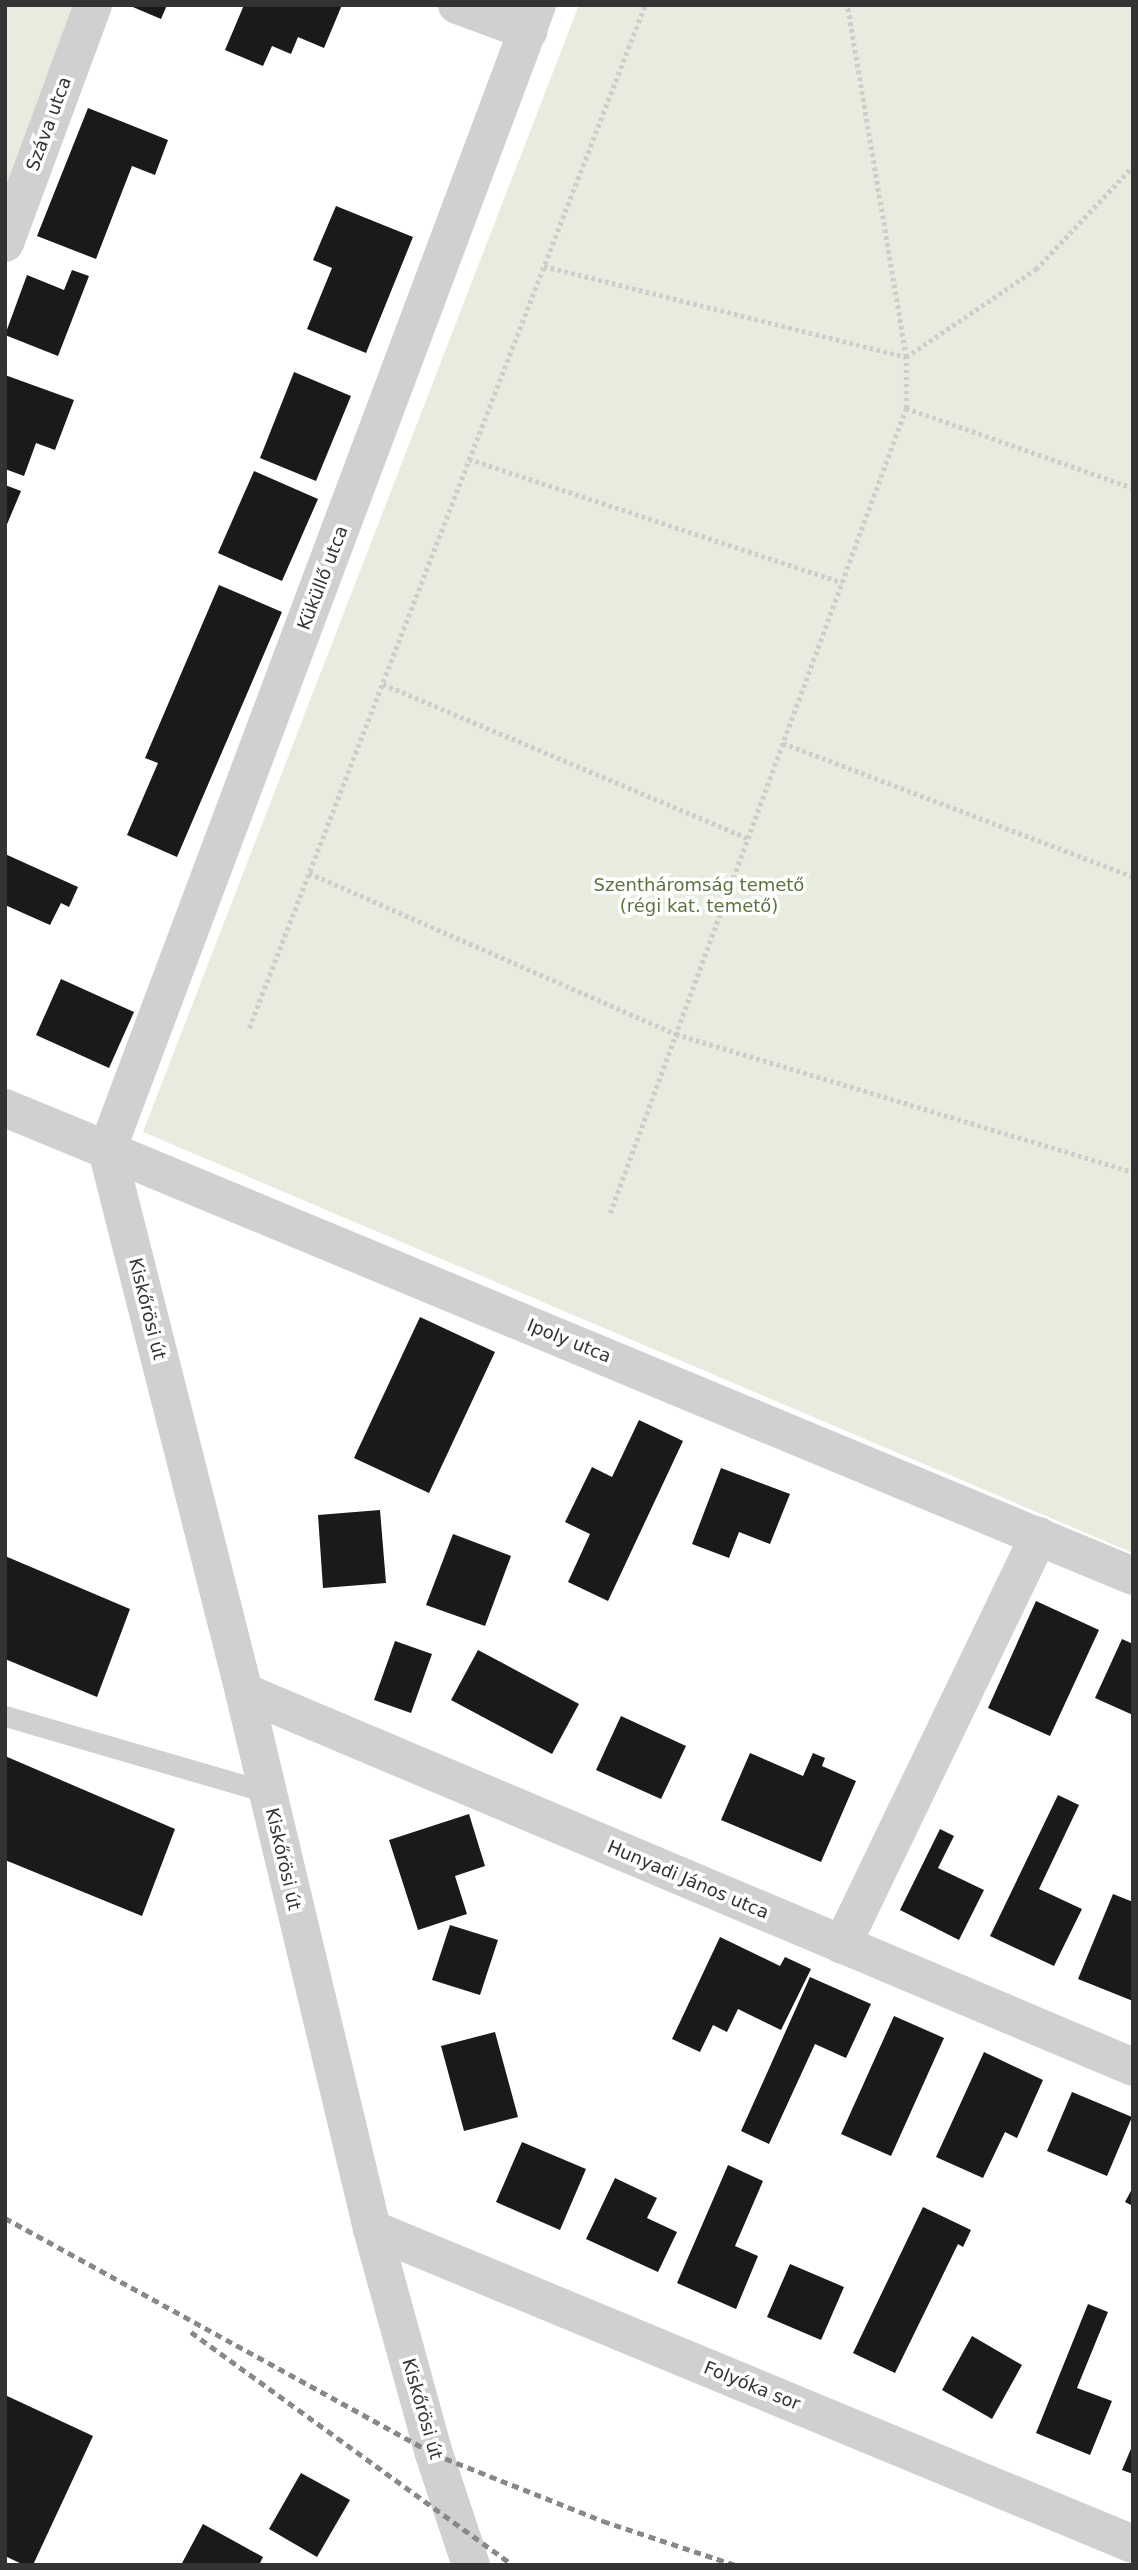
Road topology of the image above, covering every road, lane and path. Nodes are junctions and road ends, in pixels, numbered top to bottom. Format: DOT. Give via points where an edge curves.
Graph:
graph roads {
  1 [pos="93,5"];
  2 [pos="457,5"];
  3 [pos="645,5"];
  4 [pos="847,5"];
  5 [pos="533,18"];
  6 [pos="1133,166"];
  7 [pos="5,243"];
  8 [pos="544,266"];
  9 [pos="906,357"];
  10 [pos="906,408"];
  11 [pos="469,460"];
  12 [pos="1133,488"];
  13 [pos="842,582"];
  14 [pos="383,684"];
  15 [pos="783,743"];
  16 [pos="748,838"];
  17 [pos="309,873"];
  18 [pos="1133,877"];
  19 [pos="249,1028"];
  20 [pos="676,1034"];
  21 [pos="5,1108"];
  22 [pos="107,1150"];
  23 [pos="1133,1172"];
  24 [pos="610,1213"];
  25 [pos="1039,1536"];
  26 [pos="1133,1576"];
  27 [pos="244,1692"];
  28 [pos="5,1716"];
  29 [pos="267,1793"];
  30 [pos="842,1945"];
  31 [pos="1133,2067"];
  32 [pos="372,2229"];
  33 [pos="1133,2543"];
  34 [pos="471,2565"];
  1 -- 7 [label="street, Száva utca"];
  2 -- 5 [label="street"];
  3 -- 8 [label="path"];
  4 -- 9 [label="path"];
  5 -- 22 [label="street, Küküllő utca"];
  6 -- 9 [label="path" via="1036,269"];
  8 -- 9 [label="path"];
  8 -- 11 [label="path"];
  9 -- 10 [label="path"];
  10 -- 12 [label="path"];
  10 -- 13 [label="path"];
  11 -- 13 [label="path"];
  11 -- 14 [label="path"];
  13 -- 15 [label="path"];
  14 -- 16 [label="path"];
  14 -- 17 [label="path"];
  15 -- 16 [label="path"];
  15 -- 18 [label="path"];
  16 -- 20 [label="path"];
  17 -- 19 [label="path"];
  17 -- 20 [label="path"];
  20 -- 23 [label="path"];
  20 -- 24 [label="path"];
  21 -- 22 [label="street, Ipoly utca"];
  22 -- 25 [label="street, Ipoly utca"];
  22 -- 27 [label="street, Kiskőrösi út"];
  25 -- 26 [label="street, Ipoly utca"];
  25 -- 30 [label="street"];
  27 -- 29 [label="street, Kiskőrösi út"];
  27 -- 30 [label="street, Hunyadi János utca"];
  28 -- 29 [label="lane"];
  29 -- 32 [label="street, Kiskőrösi út"];
  30 -- 31 [label="street, Hunyadi János utca"];
  32 -- 33 [label="street, Folyóka sor"];
  32 -- 34 [label="street, Kiskőrösi út" via="434,2454"];
}
